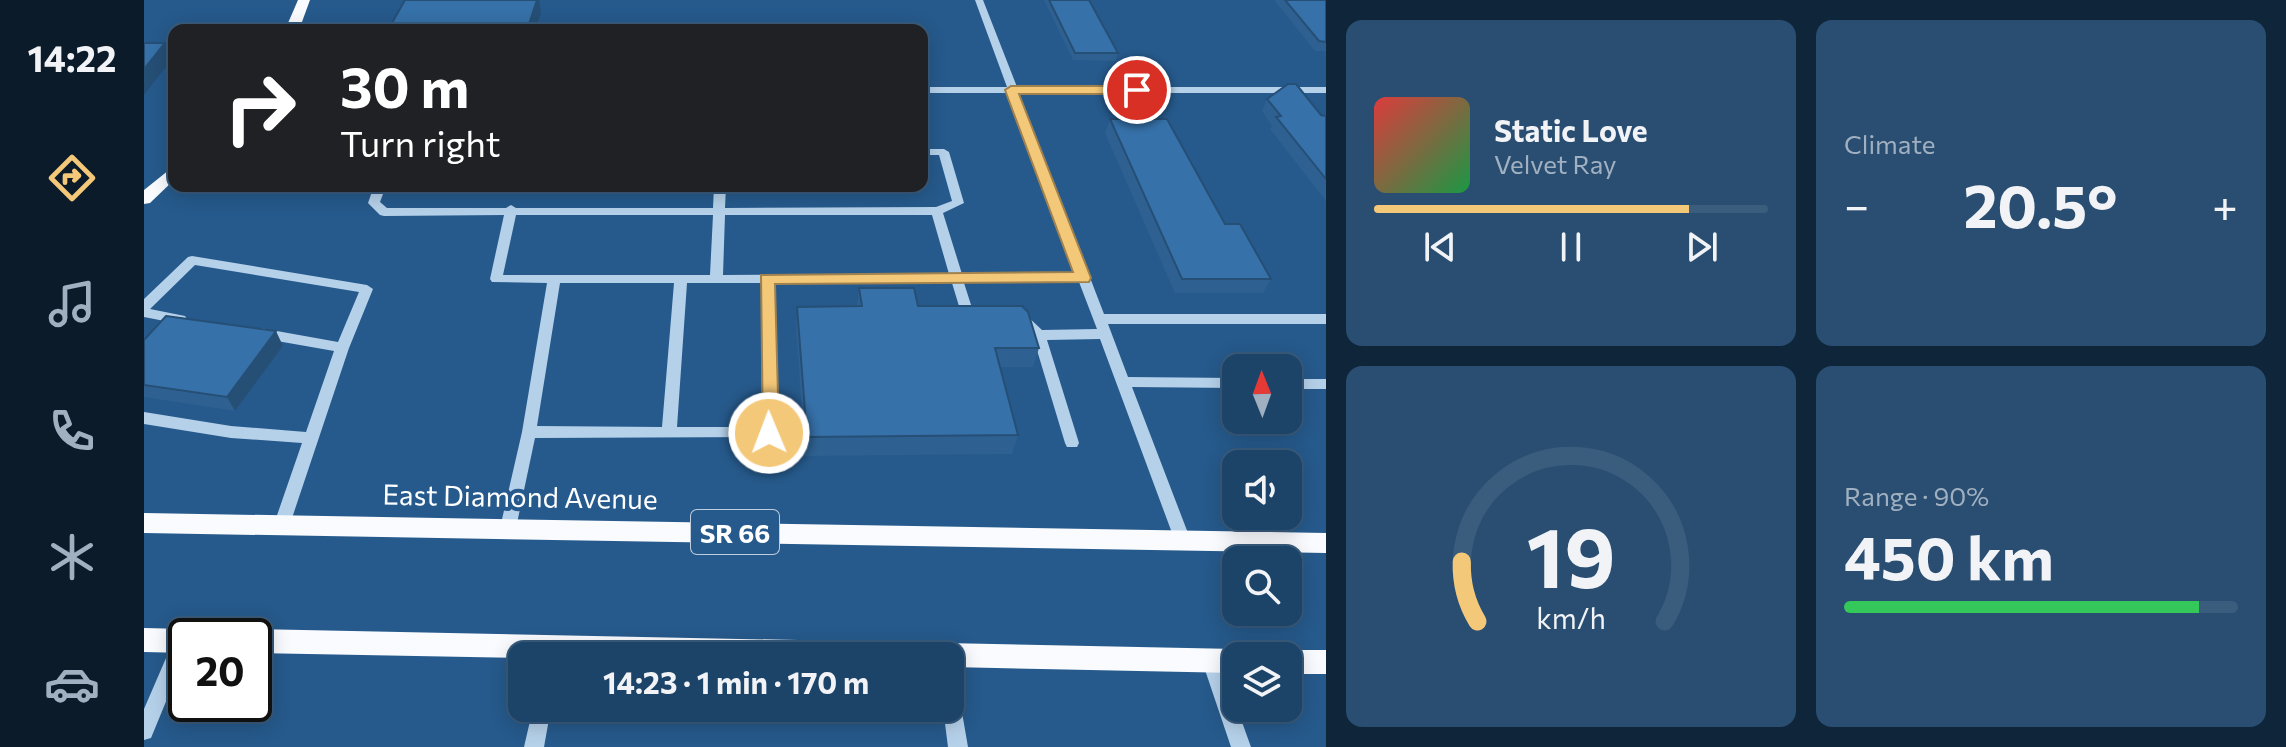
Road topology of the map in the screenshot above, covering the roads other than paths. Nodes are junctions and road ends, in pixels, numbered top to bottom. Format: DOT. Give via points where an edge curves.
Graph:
graph roads {
  1 [pos="304,0"];
  2 [pos="979,0"];
  3 [pos="294,24"];
  4 [pos="928,90"];
  5 [pos="1011,90"];
  6 [pos="1326,90"];
  7 [pos="928,152"];
  8 [pos="168,177"];
  9 [pos="378,192"];
  10 [pos="720,192"];
  11 [pos="144,199"];
  12 [pos="511,209"];
  13 [pos="720,211"];
  14 [pos="937,211"];
  15 [pos="955,278"];
  16 [pos="1083,278"];
  17 [pos="554,279"];
  18 [pos="681,279"];
  19 [pos="716,279"];
  20 [pos="767,279"];
  21 [pos="144,310"];
  22 [pos="1098,319"];
  23 [pos="1326,319"];
  24 [pos="197,322"];
  25 [pos="240,330"];
  26 [pos="1104,334"];
  27 [pos="1039,335"];
  28 [pos="342,348"];
  29 [pos="1122,382"];
  30 [pos="1222,383"];
  31 [pos="1302,384"];
  32 [pos="1326,384"];
  33 [pos="144,418"];
  34 [pos="529,432"];
  35 [pos="669,432"];
  36 [pos="311,438"];
  37 [pos="1072,443"];
  38 [pos="144,523"];
  39 [pos="282,524"];
  40 [pos="508,528"];
  41 [pos="1183,541"];
  42 [pos="1326,543"];
  43 [pos="144,640"];
  44 [pos="168,641"];
  45 [pos="272,642"];
  46 [pos="508,650"];
  47 [pos="964,655"];
  48 [pos="1222,661"];
  49 [pos="1302,662"];
  50 [pos="1326,662"];
  51 [pos="168,677"];
  52 [pos="539,722"];
  53 [pos="954,722"];
  54 [pos="1236,722"];
  55 [pos="144,731"];
  56 [pos="534,747"];
  57 [pos="958,747"];
  58 [pos="1241,747"];
  1 -- 3 [label="main road"];
  2 -- 5 [label="street"];
  4 -- 5 [label="street"];
  5 -- 6 [label="street"];
  5 -- 16 [label="street"];
  7 -- 14 [label="street" via="944,152 958,203"];
  8 -- 11 [label="main road"];
  9 -- 12 [label="street" via="374,203 384,212"];
  10 -- 13 [label="street"];
  12 -- 13 [label="street"];
  12 -- 17 [label="street" via="496,279"];
  13 -- 14 [label="street"];
  13 -- 19 [label="street"];
  14 -- 15 [label="street"];
  15 -- 16 [label="street"];
  15 -- 20 [label="street"];
  15 -- 27 [label="street" via="967,313 1021,318"];
  16 -- 22 [label="street"];
  17 -- 18 [label="street"];
  17 -- 34 [label="street"];
  18 -- 19 [label="street"];
  18 -- 35 [label="street"];
  19 -- 20 [label="street"];
  20 -- 35 [label="street" via="769,433"];
  21 -- 24 [label="street"];
  21 -- 28 [label="street" via="192,260 367,289"];
  22 -- 23 [label="street"];
  22 -- 26 [label="street"];
  25 -- 28 [label="street"];
  26 -- 27 [label="street"];
  26 -- 29 [label="street"];
  27 -- 37 [label="street"];
  28 -- 36 [label="street"];
  29 -- 30 [label="street"];
  29 -- 41 [label="street"];
  31 -- 32 [label="street"];
  33 -- 36 [label="street"];
  34 -- 35 [label="street"];
  34 -- 40 [label="street"];
  36 -- 39 [label="street"];
  38 -- 39 [label="main road, East Diamond Avenue / SR 66"];
  39 -- 40 [label="main road, East Diamond Avenue / SR 66"];
  40 -- 41 [label="main road, East Diamond Avenue / SR 66"];
  41 -- 42 [label="main road, East Diamond Avenue / SR 66"];
  43 -- 44 [label="main road"];
  45 -- 46 [label="main road"];
  47 -- 48 [label="main road"];
  49 -- 50 [label="main road"];
  51 -- 55 [label="street"];
  52 -- 56 [label="street"];
  53 -- 57 [label="street"];
  54 -- 58 [label="street"];
}
